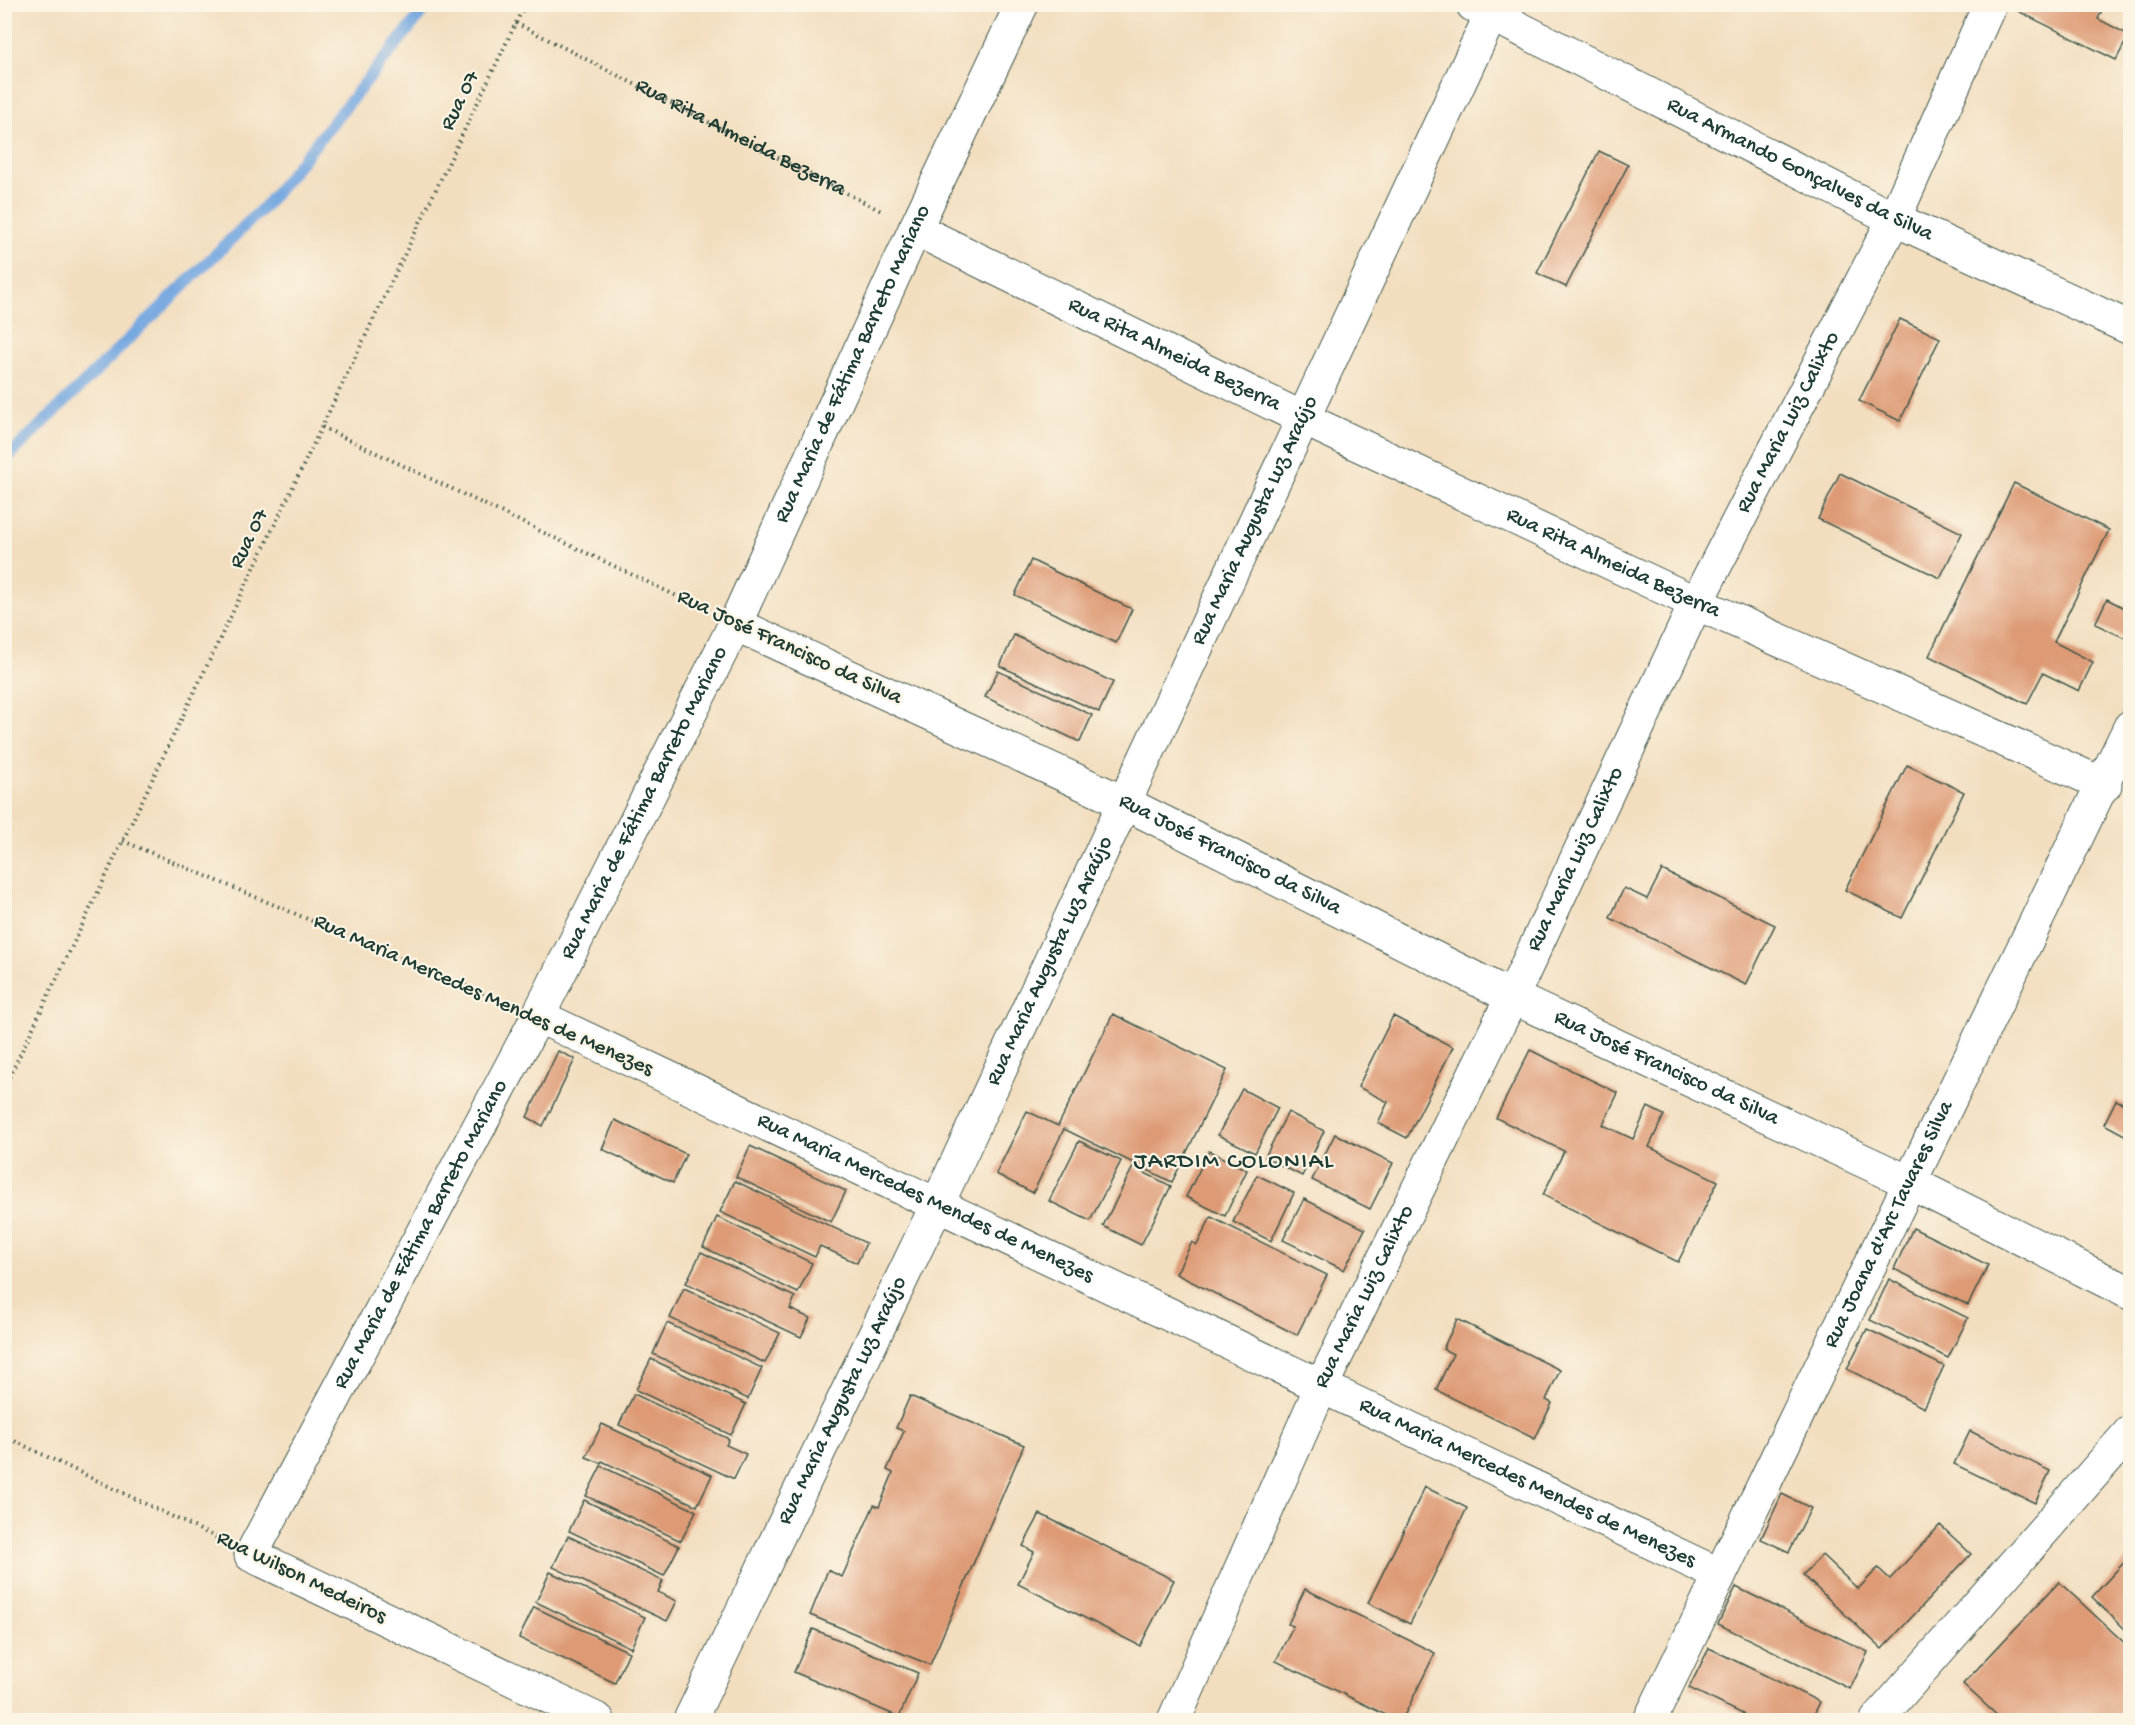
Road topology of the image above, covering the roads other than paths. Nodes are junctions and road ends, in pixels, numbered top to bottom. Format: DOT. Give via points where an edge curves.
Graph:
graph roads {
  1 [pos="1022,4"];
  2 [pos="1990,4"];
  3 [pos="1486,8"];
  4 [pos="1894,219"];
  5 [pos="915,229"];
  6 [pos="2130,328"];
  7 [pos="1304,419"];
  8 [pos="1696,603"];
  9 [pos="735,624"];
  10 [pos="2130,727"];
  11 [pos="2105,785"];
  12 [pos="1123,802"];
  13 [pos="1512,997"];
  14 [pos="537,1016"];
  15 [pos="1911,1183"];
  16 [pos="938,1203"];
  17 [pos="2130,1293"];
  18 [pos="1321,1387"];
  19 [pos="2130,1432"];
  20 [pos="251,1555"];
  21 [pos="1718,1574"];
  22 [pos="598,1720"];
  23 [pos="690,1720"];
  24 [pos="1174,1720"];
  25 [pos="1650,1720"];
  26 [pos="1877,1720"];
  1 -- 5 [label="street, Rua Maria de Fátima Barreto Mariano"];
  2 -- 4 [label="street, Rua Maria Luiz Calixto"];
  3 -- 4 [label="street, Rua Armando Gonçalves da Silva"];
  3 -- 7 [label="street, Rua Maria Augusta Luz Araújo"];
  4 -- 6 [label="street, Rua Armando Gonçalves da Silva"];
  4 -- 8 [label="street, Rua Maria Luiz Calixto"];
  5 -- 7 [label="street, Rua Rita Almeida Bezerra"];
  5 -- 9 [label="street, Rua Maria de Fátima Barreto Mariano"];
  7 -- 8 [label="street, Rua Rita Almeida Bezerra"];
  7 -- 12 [label="street, Rua Maria Augusta Luz Araújo"];
  8 -- 11 [label="street, Rua Rita Almeida Bezerra"];
  8 -- 13 [label="street, Rua Maria Luiz Calixto"];
  9 -- 12 [label="street, Rua José Francisco da Silva"];
  9 -- 14 [label="street, Rua Maria de Fátima Barreto Mariano"];
  10 -- 11 [label="street, Rua Joana d'Arc Tavares Silva"];
  11 -- 15 [label="street, Rua Joana d'Arc Tavares Silva"];
  12 -- 13 [label="street, Rua José Francisco da Silva"];
  12 -- 16 [label="street, Rua Maria Augusta Luz Araújo"];
  13 -- 15 [label="street, Rua José Francisco da Silva"];
  13 -- 18 [label="street, Rua Maria Luiz Calixto"];
  14 -- 16 [label="street, Rua Maria Mercedes Mendes de Menezes"];
  14 -- 20 [label="street, Rua Maria de Fátima Barreto Mariano"];
  15 -- 17 [label="street, Rua José Francisco da Silva"];
  15 -- 21 [label="street, Rua Joana d'Arc Tavares Silva"];
  16 -- 18 [label="street, Rua Maria Mercedes Mendes de Menezes"];
  16 -- 23 [label="street, Rua Maria Augusta Luz Araújo"];
  18 -- 21 [label="street, Rua Maria Mercedes Mendes de Menezes"];
  18 -- 24 [label="street, Rua Maria Luiz Calixto"];
  19 -- 26 [label="street"];
  20 -- 22 [label="street, Rua Wilson Medeiros"];
  21 -- 25 [label="street, Rua Joana d'Arc Tavares Silva"];
}
